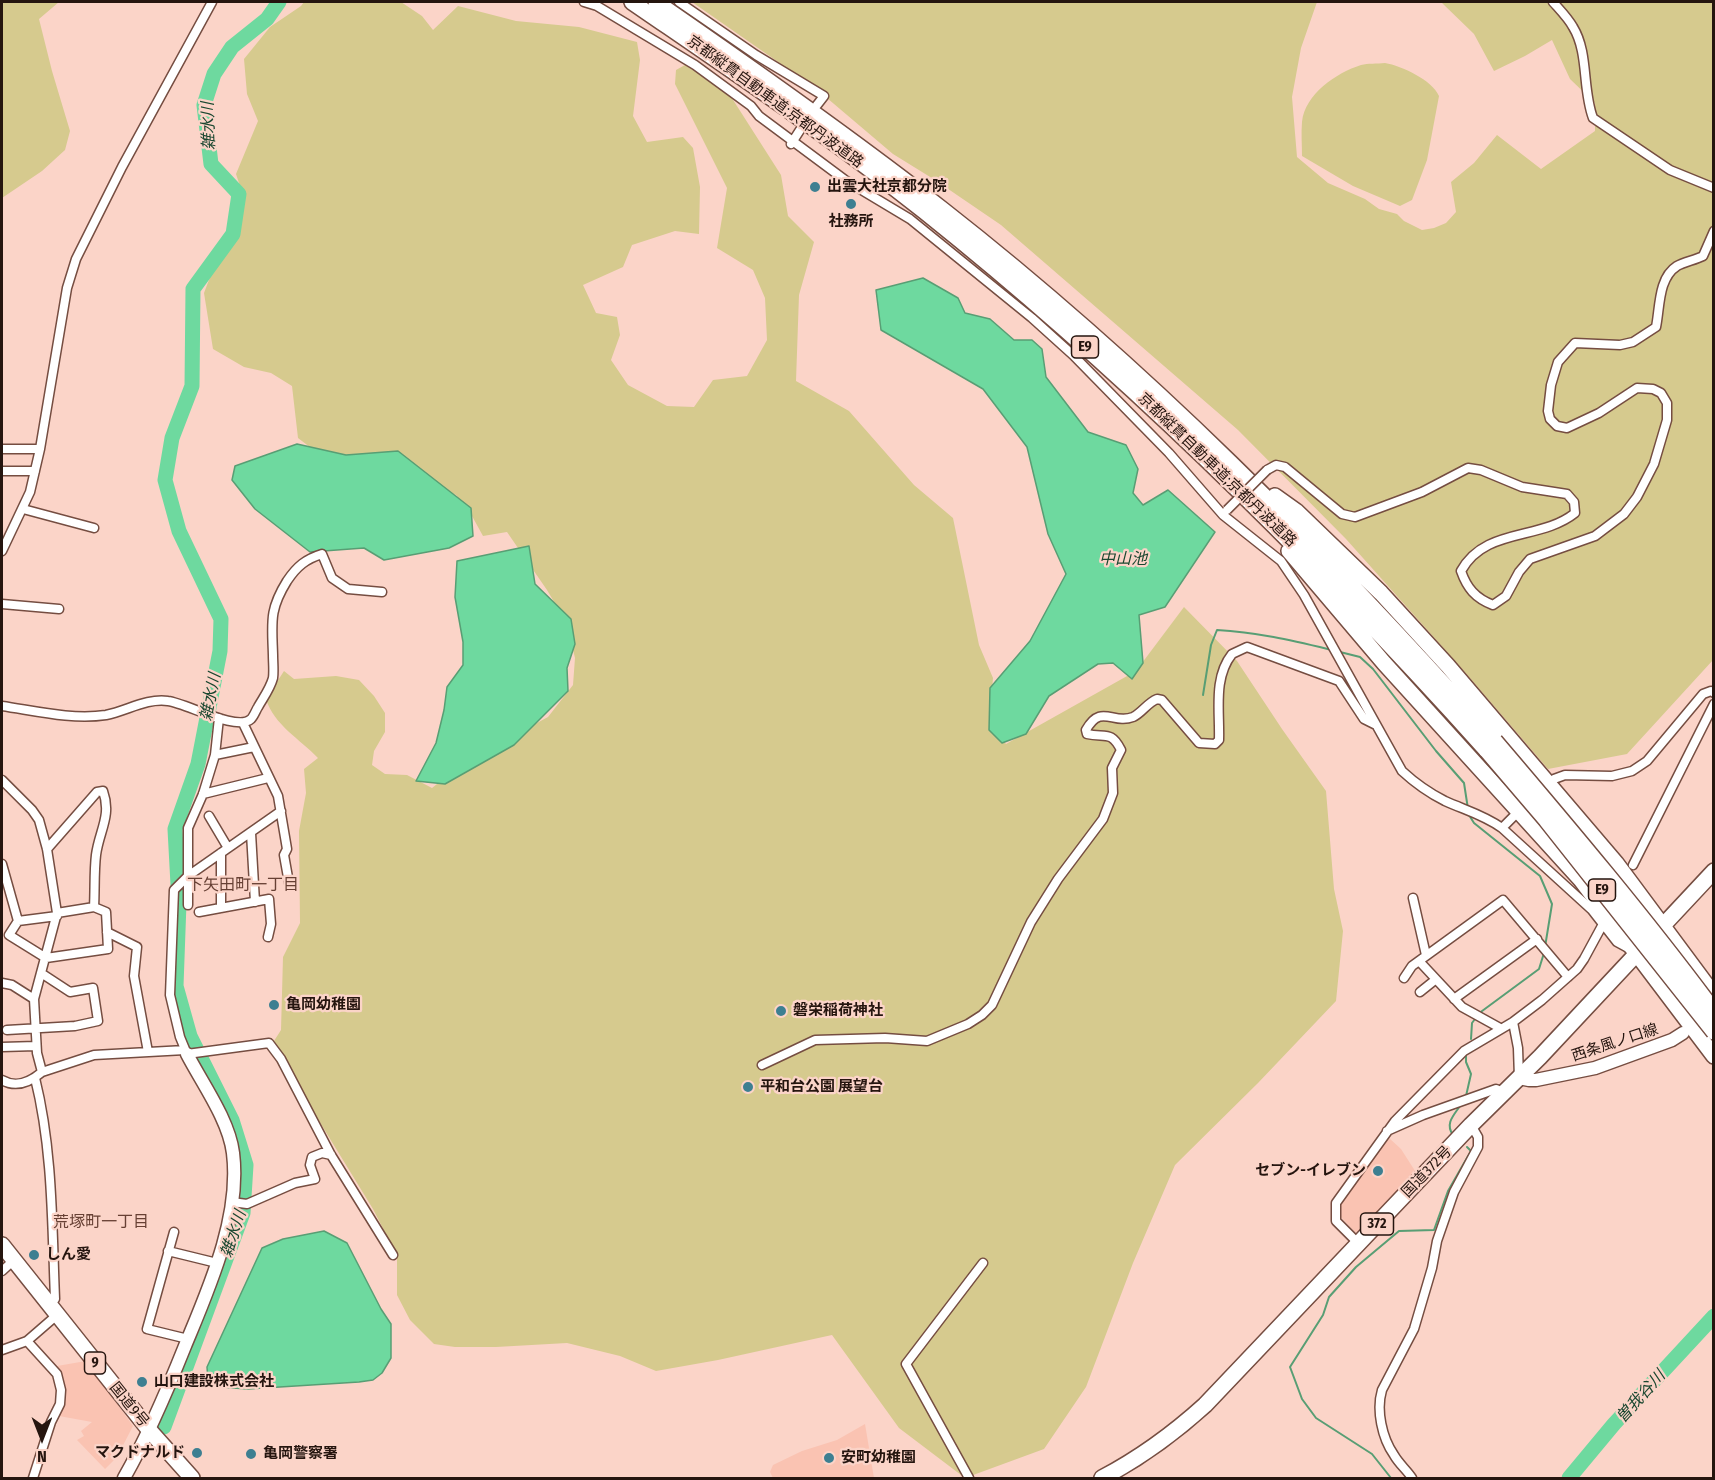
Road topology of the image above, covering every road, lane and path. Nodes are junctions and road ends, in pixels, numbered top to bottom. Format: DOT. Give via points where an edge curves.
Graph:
graph roads {
  1 [pos="212,2"];
  2 [pos="584,2"];
  3 [pos="632,2"];
  4 [pos="656,2"];
  5 [pos="679,2"];
  6 [pos="1553,2"];
  7 [pos="598,4"];
  8 [pos="817,105"];
  9 [pos="800,130"];
  10 [pos="792,142"];
  11 [pos="1713,188"];
  12 [pos="1713,231"];
  13 [pos="1149,404"];
  14 [pos="2,449"];
  15 [pos="40,449"];
  16 [pos="1238,470"];
  17 [pos="2,471"];
  18 [pos="35,471"];
  19 [pos="23,509"];
  20 [pos="1225,512"];
  21 [pos="94,528"];
  22 [pos="2,551"];
  23 [pos="382,592"];
  24 [pos="2,604"];
  25 [pos="59,609"];
  26 [pos="1713,693"];
  27 [pos="1713,704"];
  28 [pos="2,706"];
  29 [pos="219,718"];
  30 [pos="1709,719"];
  31 [pos="243,723"];
  32 [pos="1376,725"];
  33 [pos="1491,746"];
  34 [pos="254,747"];
  35 [pos="215,755"];
  36 [pos="268,778"];
  37 [pos="1554,779"];
  38 [pos="2,780"];
  39 [pos="2,794"];
  40 [pos="15,794"];
  41 [pos="203,794"];
  42 [pos="281,811"];
  43 [pos="209,816"];
  44 [pos="1513,816"];
  45 [pos="1502,828"];
  46 [pos="250,832"];
  47 [pos="47,849"];
  48 [pos="225,851"];
  49 [pos="1634,865"];
  50 [pos="2,868"];
  51 [pos="1713,871"];
  52 [pos="188,876"];
  53 [pos="290,883"];
  54 [pos="1413,898"];
  55 [pos="255,902"];
  56 [pos="188,904"];
  57 [pos="94,907"];
  58 [pos="221,908"];
  59 [pos="199,912"];
  60 [pos="57,915"];
  61 [pos="18,921"];
  62 [pos="1603,924"];
  63 [pos="1663,926"];
  64 [pos="107,932"];
  65 [pos="5,933"];
  66 [pos="268,937"];
  67 [pos="1542,945"];
  68 [pos="1636,952"];
  69 [pos="46,958"];
  70 [pos="1423,958"];
  71 [pos="41,973"];
  72 [pos="1568,977"];
  73 [pos="1404,978"];
  74 [pos="1436,980"];
  75 [pos="2,983"];
  76 [pos="1420,992"];
  77 [pos="1713,995"];
  78 [pos="34,999"];
  79 [pos="1454,999"];
  80 [pos="1713,1011"];
  81 [pos="1713,1017"];
  82 [pos="1512,1022"];
  83 [pos="35,1028"];
  84 [pos="1500,1028"];
  85 [pos="1707,1028"];
  86 [pos="7,1030"];
  87 [pos="1683,1034"];
  88 [pos="36,1046"];
  89 [pos="2,1047"];
  90 [pos="148,1052"];
  91 [pos="186,1052"];
  92 [pos="1713,1056"];
  93 [pos="762,1065"];
  94 [pos="38,1075"];
  95 [pos="1519,1078"];
  96 [pos="2,1080"];
  97 [pos="1504,1093"];
  98 [pos="1471,1125"];
  99 [pos="1387,1131"];
  100 [pos="330,1155"];
  101 [pos="232,1202"];
  102 [pos="174,1232"];
  103 [pos="1359,1244"];
  104 [pos="2,1245"];
  105 [pos="168,1251"];
  106 [pos="393,1255"];
  107 [pos="14,1260"];
  108 [pos="217,1263"];
  109 [pos="982,1263"];
  110 [pos="2,1272"];
  111 [pos="53,1310"];
  112 [pos="188,1340"];
  113 [pos="27,1341"];
  114 [pos="2,1350"];
  115 [pos="150,1431"];
  116 [pos="33,1479"];
  117 [pos="124,1479"];
  118 [pos="192,1479"];
  119 [pos="969,1479"];
  120 [pos="1102,1479"];
  121 [pos="1412,1479"];
  1 -- 15 [label="street" via="76,259"];
  2 -- 7 [label="street"];
  3 -- 13 [label="highway, 京都縦貫自動車道;京都丹波道路 / E9" via="829,139 925,212"];
  4 -- 16 [label="highway, 京都縦貫自動車道;京都丹波道路 / E9" via="786,92 945,212 1042,292"];
  5 -- 8 [label="street" via="824,96"];
  6 -- 11 [label="street" via="1574,29 1580,45 1593,118 1670,170"];
  7 -- 10 [label="street" via="695,65"];
  9 -- 10 [label="street"];
  10 -- 20 [label="street" via="910,219 1032,318"];
  12 -- 20 [label="street, bridge" via="1703,256 1668,274 1661,291 1656,327 1633,342 1620,345 1575,343 1558,362 1551,385 1550,419 1567,428 1637,388 1661,393 1667,403 1667,420 1654,464 1637,497 1624,514 1595,536 1530,559 1506,596 1493,605 1480,600 1467,586 1461,571 1467,560 1488,544 1562,524 1575,513 1574,502 1567,494 1522,487 1468,468 1422,492 1355,517 1342,514 1285,467 1276,465"];
  13 -- 33 [label="highway, 京都縦貫自動車道;京都丹波道路 / E9" via="1320,570"];
  13 -- 68 [label="highway" via="1273,533 1384,663 1581,880"];
  14 -- 15 [label="street"];
  15 -- 18 [label="street"];
  16 -- 33 [label="highway, 京都縦貫自動車道;京都丹波道路 / E9" via="1428,666"];
  16 -- 63 [label="highway" via="1296,511 1389,602 1571,809"];
  17 -- 18 [label="street"];
  18 -- 19 [label="street"];
  19 -- 21 [label="street"];
  19 -- 22 [label="street"];
  20 -- 32 [label="street" via="1281,561"];
  23 -- 31 [label="street" via="348,590 332,578 322,554 306,559 293,572 274,605 273,677 251,719"];
  24 -- 25 [label="street"];
  26 -- 37 [label="street" via="1703,694 1647,761 1632,771"];
  27 -- 30 [label="street"];
  28 -- 29 [label="street" via="91,716 162,700"];
  29 -- 31 [label="street"];
  29 -- 35 [label="street"];
  30 -- 49 [label="street"];
  31 -- 34 [label="street"];
  32 -- 45 [label="street" via="1402,771 1419,786 1487,817"];
  32 -- 93 [label="street" via="1364,719 1339,681 1247,647 1232,654 1221,680 1217,699 1219,740 1215,744 1199,742 1162,700 1156,699 1131,717 1098,716 1088,725 1087,734 1110,736 1121,750 1112,768 1111,803 1031,922 992,1005 968,1024 927,1041 815,1040"];
  33 -- 80 [label="highway, 京都縦貫自動車道;京都丹波道路 / E9, bridge" via="1569,830"];
  33 -- 85 [label="highway, 京都縦貫自動車道;京都丹波道路 / E9, bridge"];
  34 -- 35 [label="street"];
  34 -- 36 [label="street"];
  35 -- 41 [label="street"];
  36 -- 41 [label="street"];
  36 -- 42 [label="street"];
  38 -- 40 [label="street"];
  39 -- 40 [label="street"];
  40 -- 47 [label="street" via="39,820"];
  41 -- 52 [label="street" via="188,828"];
  42 -- 46 [label="street"];
  42 -- 53 [label="street"];
  43 -- 48 [label="street"];
  44 -- 45 [label="street"];
  45 -- 62 [label="street"];
  46 -- 48 [label="street"];
  46 -- 55 [label="street"];
  47 -- 57 [label="street" via="97,792 104,791 108,804 96,854"];
  47 -- 60 [label="street"];
  48 -- 52 [label="street"];
  48 -- 58 [label="street"];
  50 -- 61 [label="street"];
  51 -- 63 [label="highway, 国道372号"];
  52 -- 56 [label="street"];
  52 -- 91 [label="street" via="174,890 169,978 171,1003"];
  54 -- 70 [label="street"];
  55 -- 58 [label="street"];
  55 -- 66 [label="street" via="269,899"];
  57 -- 60 [label="street"];
  57 -- 64 [label="street" via="106,912"];
  58 -- 59 [label="street"];
  60 -- 61 [label="street"];
  60 -- 69 [label="street"];
  61 -- 65 [label="street"];
  62 -- 68 [label="street" via="1617,942"];
  62 -- 72 [label="street" via="1584,960"];
  63 -- 68 [label="highway, 国道372号 / 372"];
  63 -- 77 [label="highway"];
  64 -- 69 [label="street" via="108,949"];
  64 -- 90 [label="street" via="137,947 134,976"];
  65 -- 69 [label="street"];
  67 -- 70 [label="street" via="1503,900"];
  67 -- 72 [label="street"];
  67 -- 79 [label="street"];
  68 -- 92 [label="highway"];
  68 -- 95 [label="highway, 国道372号 / 372"];
  69 -- 71 [label="street"];
  70 -- 73 [label="street"];
  70 -- 74 [label="street"];
  71 -- 78 [label="street"];
  71 -- 83 [label="street" via="70,992 93,988 98,1021"];
  72 -- 82 [label="street"];
  74 -- 76 [label="street"];
  74 -- 79 [label="street"];
  75 -- 78 [label="street"];
  78 -- 83 [label="street"];
  79 -- 84 [label="street"];
  81 -- 85 [label="street"];
  82 -- 84 [label="street"];
  82 -- 95 [label="street"];
  83 -- 86 [label="street"];
  83 -- 88 [label="street"];
  84 -- 99 [label="street" via="1464,1051"];
  87 -- 95 [label="street, 西条風ノ口線" via="1595,1068 1536,1080"];
  88 -- 89 [label="street"];
  88 -- 94 [label="street"];
  90 -- 91 [label="street"];
  90 -- 94 [label="street" via="94,1055"];
  91 -- 100 [label="street" via="269,1043"];
  91 -- 101 [label="street" via="226,1126 235,1175"];
  94 -- 96 [label="street" via="21,1084"];
  94 -- 111 [label="street" via="52,1220"];
  95 -- 97 [label="highway, 国道372号 / 372"];
  97 -- 98 [label="highway, 国道372号 / 372"];
  97 -- 99 [label="street" via="1496,1089"];
  98 -- 103 [label="highway, 国道372号 / 372"];
  98 -- 121 [label="street" via="1478,1137 1478,1148 1448,1208 1414,1329 1379,1400 1388,1444"];
  99 -- 103 [label="street" via="1336,1203 1336,1221"];
  100 -- 101 [label="street" via="312,1157 310,1165 315,1179 247,1204"];
  100 -- 106 [label="street"];
  101 -- 108 [label="street"];
  102 -- 105 [label="street"];
  103 -- 120 [label="highway, 国道372号 / 372" via="1178,1430"];
  104 -- 107 [label="highway, 国道9号 / 9"];
  105 -- 108 [label="street"];
  105 -- 112 [label="street" via="147,1329"];
  107 -- 110 [label="street"];
  107 -- 111 [label="highway, 国道9号 / 9"];
  108 -- 112 [label="street"];
  109 -- 119 [label="street" via="906,1364"];
  111 -- 113 [label="street"];
  111 -- 115 [label="highway, 国道9号 / 9"];
  112 -- 115 [label="street"];
  113 -- 114 [label="street"];
  113 -- 116 [label="street" via="57,1374 61,1390 60,1404"];
  115 -- 117 [label="street"];
  115 -- 118 [label="highway, 国道9号 / 9"];
}
